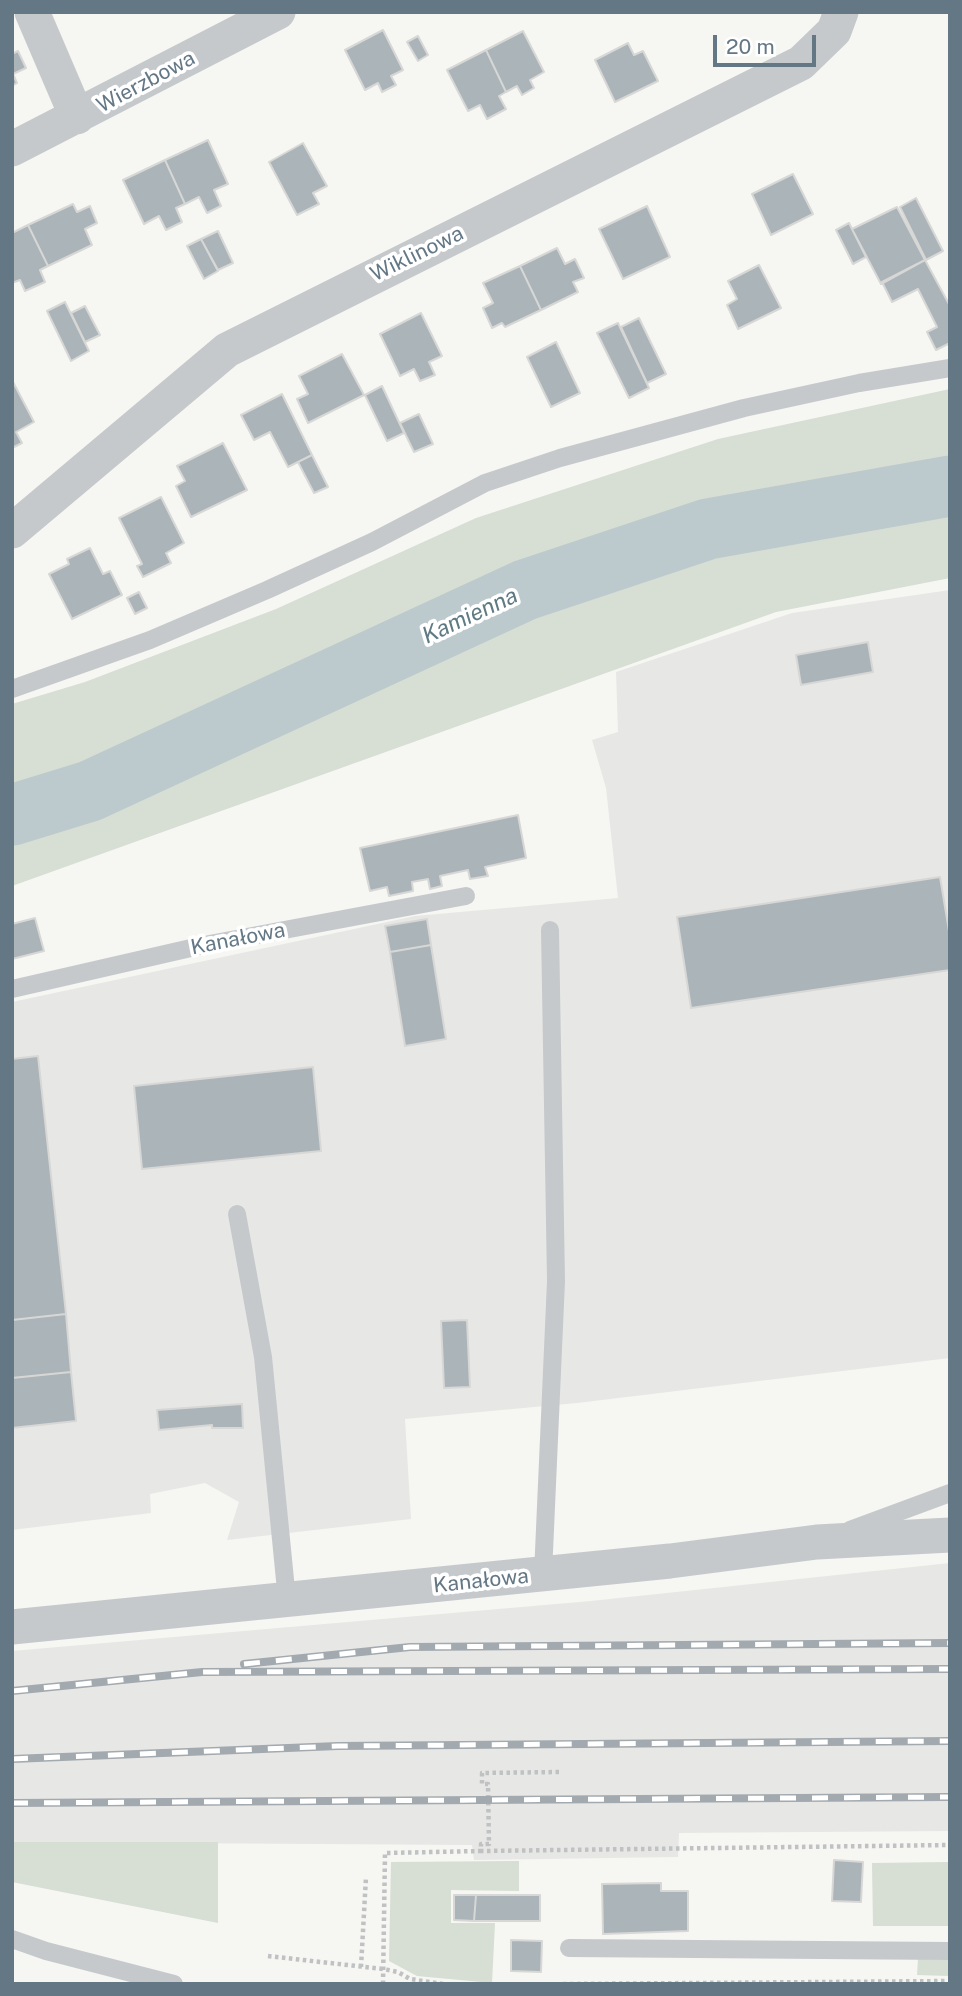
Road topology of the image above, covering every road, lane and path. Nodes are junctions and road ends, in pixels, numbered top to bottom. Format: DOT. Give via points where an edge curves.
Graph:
graph roads {
  1 [pos="32,12"];
  2 [pos="278,12"];
  3 [pos="842,12"];
  4 [pos="77,117"];
  5 [pos="12,149"];
  6 [pos="950,368"];
  7 [pos="12,531"];
  8 [pos="12,689"];
  9 [pos="466,896"];
  10 [pos="550,930"];
  11 [pos="12,989"];
  12 [pos="237,1214"];
  13 [pos="950,1493"];
  14 [pos="950,1535"];
  15 [pos="817,1542"];
  16 [pos="543,1574"];
  17 [pos="287,1600"];
  18 [pos="12,1627"];
  19 [pos="559,1773"];
  20 [pos="950,1845"];
  21 [pos="481,1851"];
  22 [pos="366,1877"];
  23 [pos="12,1939"];
  24 [pos="569,1948"];
  25 [pos="950,1951"];
  26 [pos="268,1956"];
  27 [pos="361,1967"];
  28 [pos="383,1969"];
  29 [pos="950,1981"];
  30 [pos="409,1982"];
  31 [pos="174,1984"];
  32 [pos="383,1984"];
  33 [pos="443,1984"];
  34 [pos="564,1984"];
  1 -- 4 [label="street"];
  2 -- 4 [label="street, Wierzbowa"];
  3 -- 7 [label="street, Wiklinowa" via="822,46 780,74 245,338 215,358"];
  4 -- 5 [label="street, Wierzbowa"];
  6 -- 8 [label="lane" via="744,408 485,483 267,590 149,640"];
  9 -- 11 [label="lane, Kanałowa" via="204,946"];
  10 -- 16 [label="lane" via="556,1281"];
  12 -- 17 [label="lane" via="264,1357"];
  13 -- 15 [label="lane"];
  14 -- 15 [label="street, Kanałowa"];
  15 -- 16 [label="street, Kanałowa"];
  16 -- 17 [label="street, Kanałowa"];
  17 -- 18 [label="street, Kanałowa"];
  19 -- 21 [label="path" via="482,1773 482,1784 488,1784 489,1844 481,1844"];
  20 -- 21 [label="path"];
  21 -- 28 [label="path" via="385,1853"];
  22 -- 27 [label="path"];
  23 -- 31 [label="lane"];
  24 -- 25 [label="lane"];
  26 -- 27 [label="path"];
  27 -- 28 [label="path"];
  28 -- 30 [label="path" via="398,1972"];
  28 -- 32 [label="path"];
  29 -- 34 [label="path"];
  30 -- 33 [label="path"];
}
